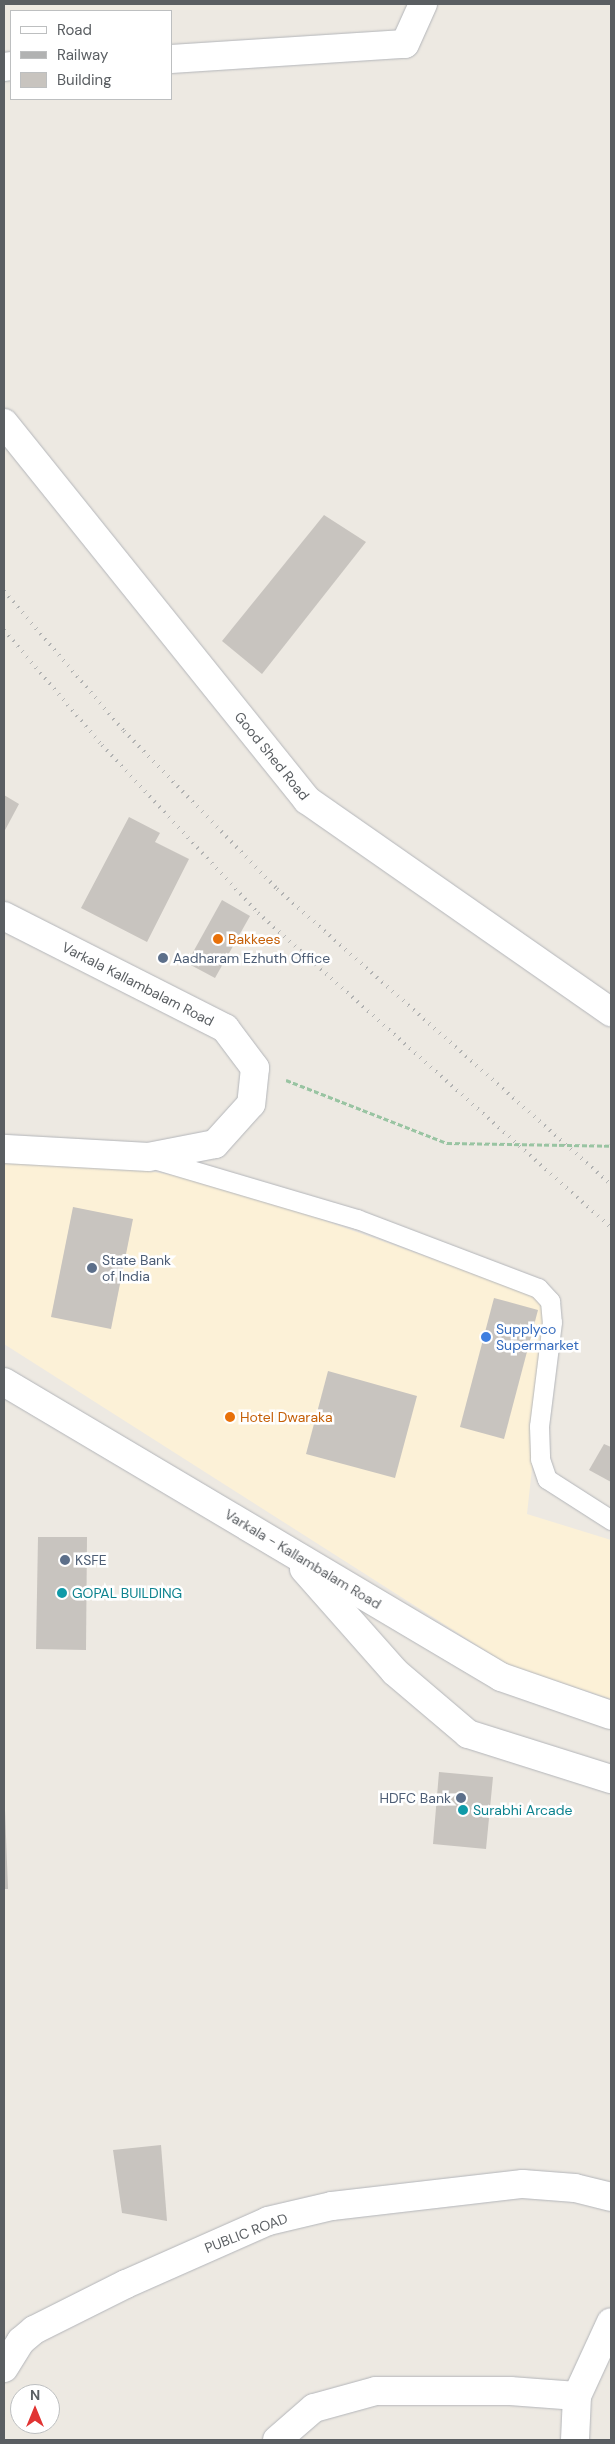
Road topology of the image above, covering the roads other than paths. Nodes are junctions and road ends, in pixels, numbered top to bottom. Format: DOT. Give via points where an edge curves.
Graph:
graph roads {
  1 [pos="423,4"];
  2 [pos="172,59"];
  3 [pos="4,423"];
  4 [pos="4,916"];
  5 [pos="611,1012"];
  6 [pos="4,1149"];
  7 [pos="148,1157"];
  8 [pos="4,1382"];
  9 [pos="611,1520"];
  10 [pos="287,1549"];
  11 [pos="611,1716"];
  12 [pos="611,1779"];
  13 [pos="611,2197"];
  14 [pos="611,2322"];
  15 [pos="4,2368"];
  16 [pos="577,2396"];
  17 [pos="277,2440"];
  18 [pos="575,2440"];
  1 -- 2 [label="street" via="405,44"];
  3 -- 5 [label="street, Good Shed Road" via="307,800"];
  4 -- 7 [label="street, Varkala Kallambalam Road" via="226,1028 255,1068 252,1104 215,1144"];
  6 -- 7 [label="street"];
  7 -- 9 [label="lane" via="357,1219 538,1288 550,1301 552,1322 539,1426 540,1459 548,1479"];
  8 -- 10 [label="street, Varkala - Kallambalam Road"];
  10 -- 11 [label="street, Varkala - Kallambalam Road" via="501,1677"];
  10 -- 12 [label="street" via="395,1672 468,1734"];
  13 -- 15 [label="street, PUBLIC ROAD" via="575,2188 523,2184 332,2206 268,2221 134,2280 34,2330 21,2341"];
  14 -- 16 [label="street"];
  16 -- 17 [label="street" via="510,2391 376,2391 314,2408"];
  16 -- 18 [label="street"];
}
